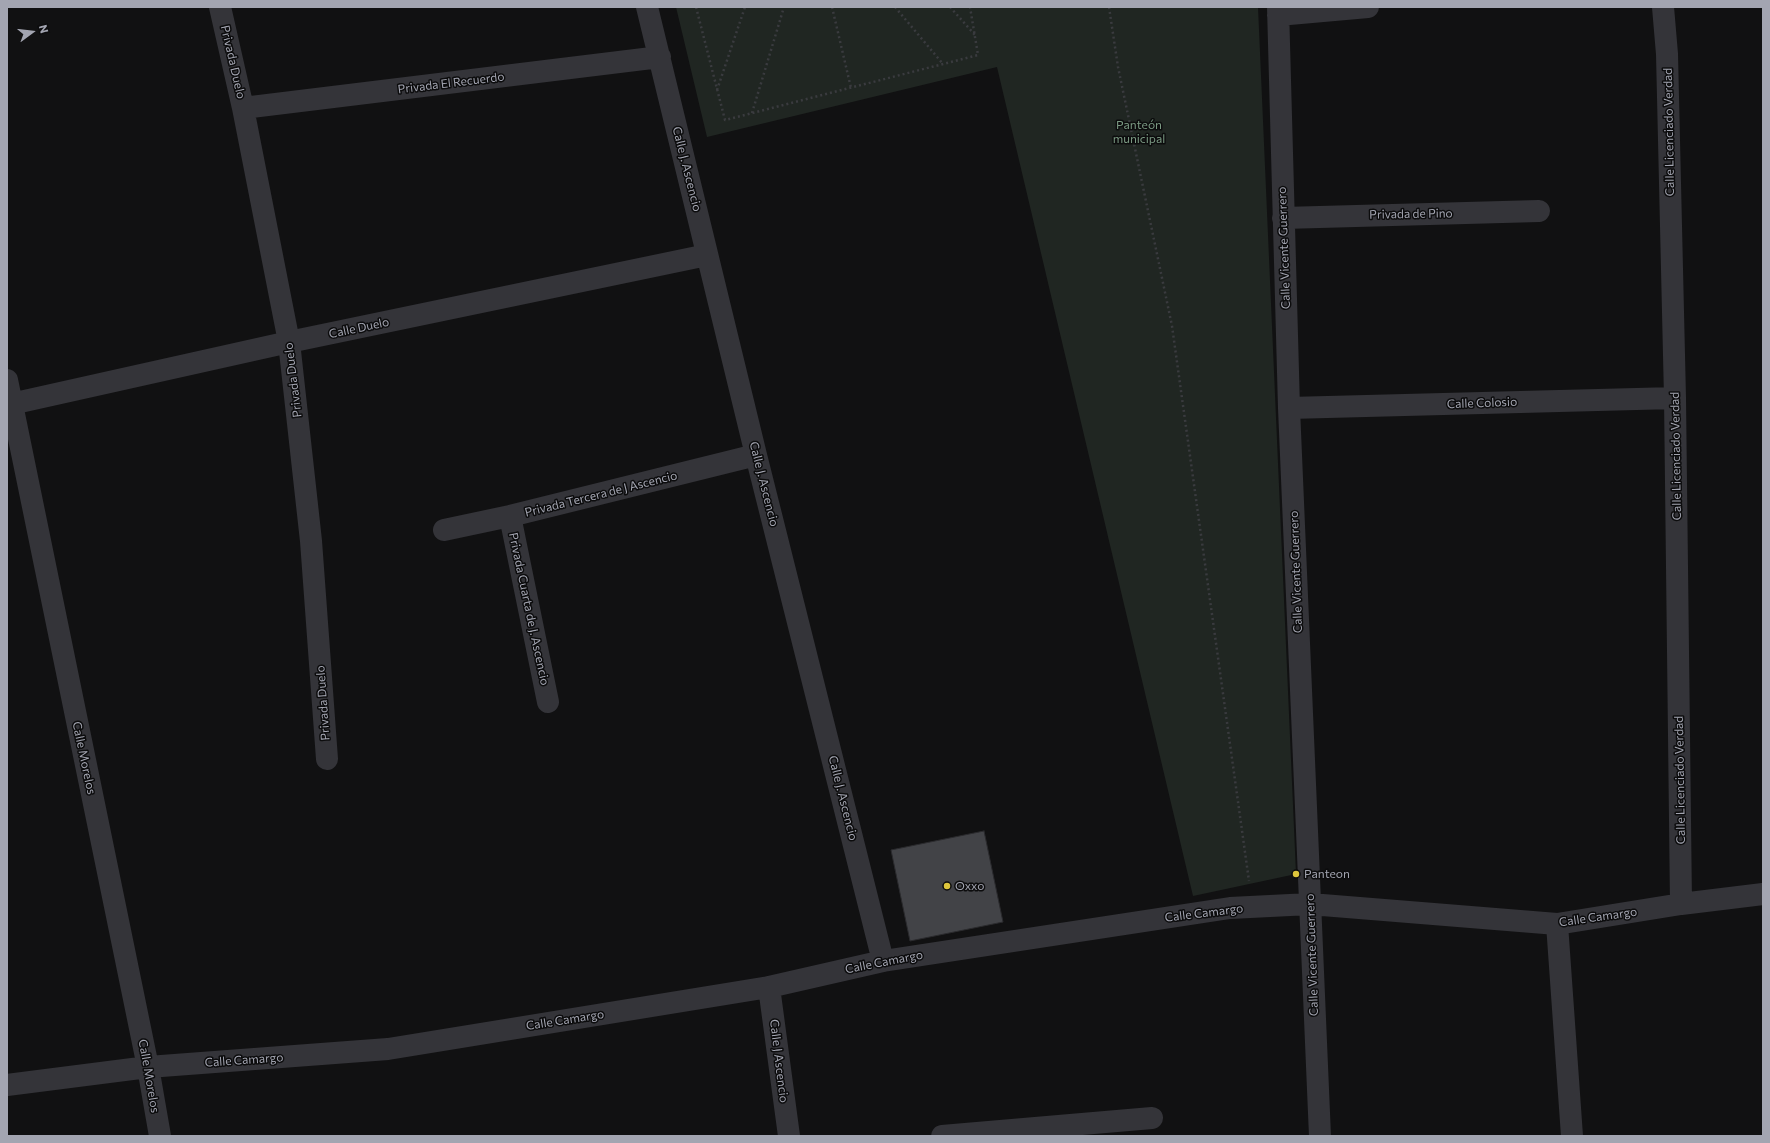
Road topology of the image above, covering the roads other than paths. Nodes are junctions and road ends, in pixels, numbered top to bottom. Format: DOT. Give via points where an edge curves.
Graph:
graph roads {
  1 [pos="220,7"];
  2 [pos="647,7"];
  3 [pos="1368,7"];
  4 [pos="1663,7"];
  5 [pos="1278,11"];
  6 [pos="660,57"];
  7 [pos="243,108"];
  8 [pos="1539,211"];
  9 [pos="1283,218"];
  10 [pos="707,255"];
  11 [pos="289,342"];
  12 [pos="7,380"];
  13 [pos="1676,398"];
  14 [pos="11,404"];
  15 [pos="1289,408"];
  16 [pos="756,455"];
  17 [pos="510,516"];
  18 [pos="444,530"];
  19 [pos="548,702"];
  20 [pos="327,759"];
  21 [pos="1763,894"];
  22 [pos="1310,904"];
  23 [pos="1681,904"];
  24 [pos="1557,924"];
  25 [pos="883,960"];
  26 [pos="769,987"];
  27 [pos="148,1067"];
  28 [pos="7,1084"];
  29 [pos="1152,1118"];
  30 [pos="160,1136"];
  31 [pos="789,1136"];
  32 [pos="942,1136"];
  33 [pos="1320,1136"];
  34 [pos="1572,1136"];
  1 -- 7 [label="street, Privada Duelo"];
  2 -- 6 [label="street, Calle J. Ascencio"];
  3 -- 5 [label="street"];
  4 -- 13 [label="street, Calle Licenciado Verdad" via="1667,54"];
  5 -- 9 [label="street, Calle Vicente Guerrero"];
  6 -- 7 [label="street, Privada El Recuerdo"];
  6 -- 10 [label="street, Calle J. Ascencio"];
  7 -- 11 [label="street, Privada Duelo"];
  8 -- 9 [label="street, Privada de Pino"];
  9 -- 15 [label="street, Calle Vicente Guerrero"];
  10 -- 11 [label="street, Calle Duelo"];
  10 -- 16 [label="street, Calle J. Ascencio"];
  11 -- 14 [label="street, Calle Duelo"];
  11 -- 20 [label="street, Privada Duelo" via="311,541"];
  12 -- 14 [label="street, Calle Morelos"];
  13 -- 15 [label="street, Calle Colosio"];
  13 -- 23 [label="street, Calle Licenciado Verdad"];
  14 -- 27 [label="street, Calle Morelos"];
  15 -- 22 [label="street, Calle Vicente Guerrero"];
  16 -- 17 [label="street, Privada Tercera de J Ascencio"];
  16 -- 25 [label="street, Calle J. Ascencio"];
  17 -- 18 [label="street, Privada Tercera de J Ascencio"];
  17 -- 19 [label="street, Privada Cuarta de J. Ascencio"];
  21 -- 23 [label="street, Calle Camargo"];
  22 -- 24 [label="street, Calle Camargo"];
  22 -- 25 [label="street, Calle Camargo" via="1230,908"];
  22 -- 33 [label="street, Calle Vicente Guerrero"];
  23 -- 24 [label="street, Calle Camargo"];
  24 -- 34 [label="street"];
  25 -- 26 [label="street, Calle Camargo"];
  26 -- 27 [label="street, Calle Camargo" via="388,1049"];
  26 -- 31 [label="street, Calle J Ascencio"];
  27 -- 28 [label="street, Calle Camargo"];
  27 -- 30 [label="street, Calle Morelos"];
  29 -- 32 [label="street"];
}
